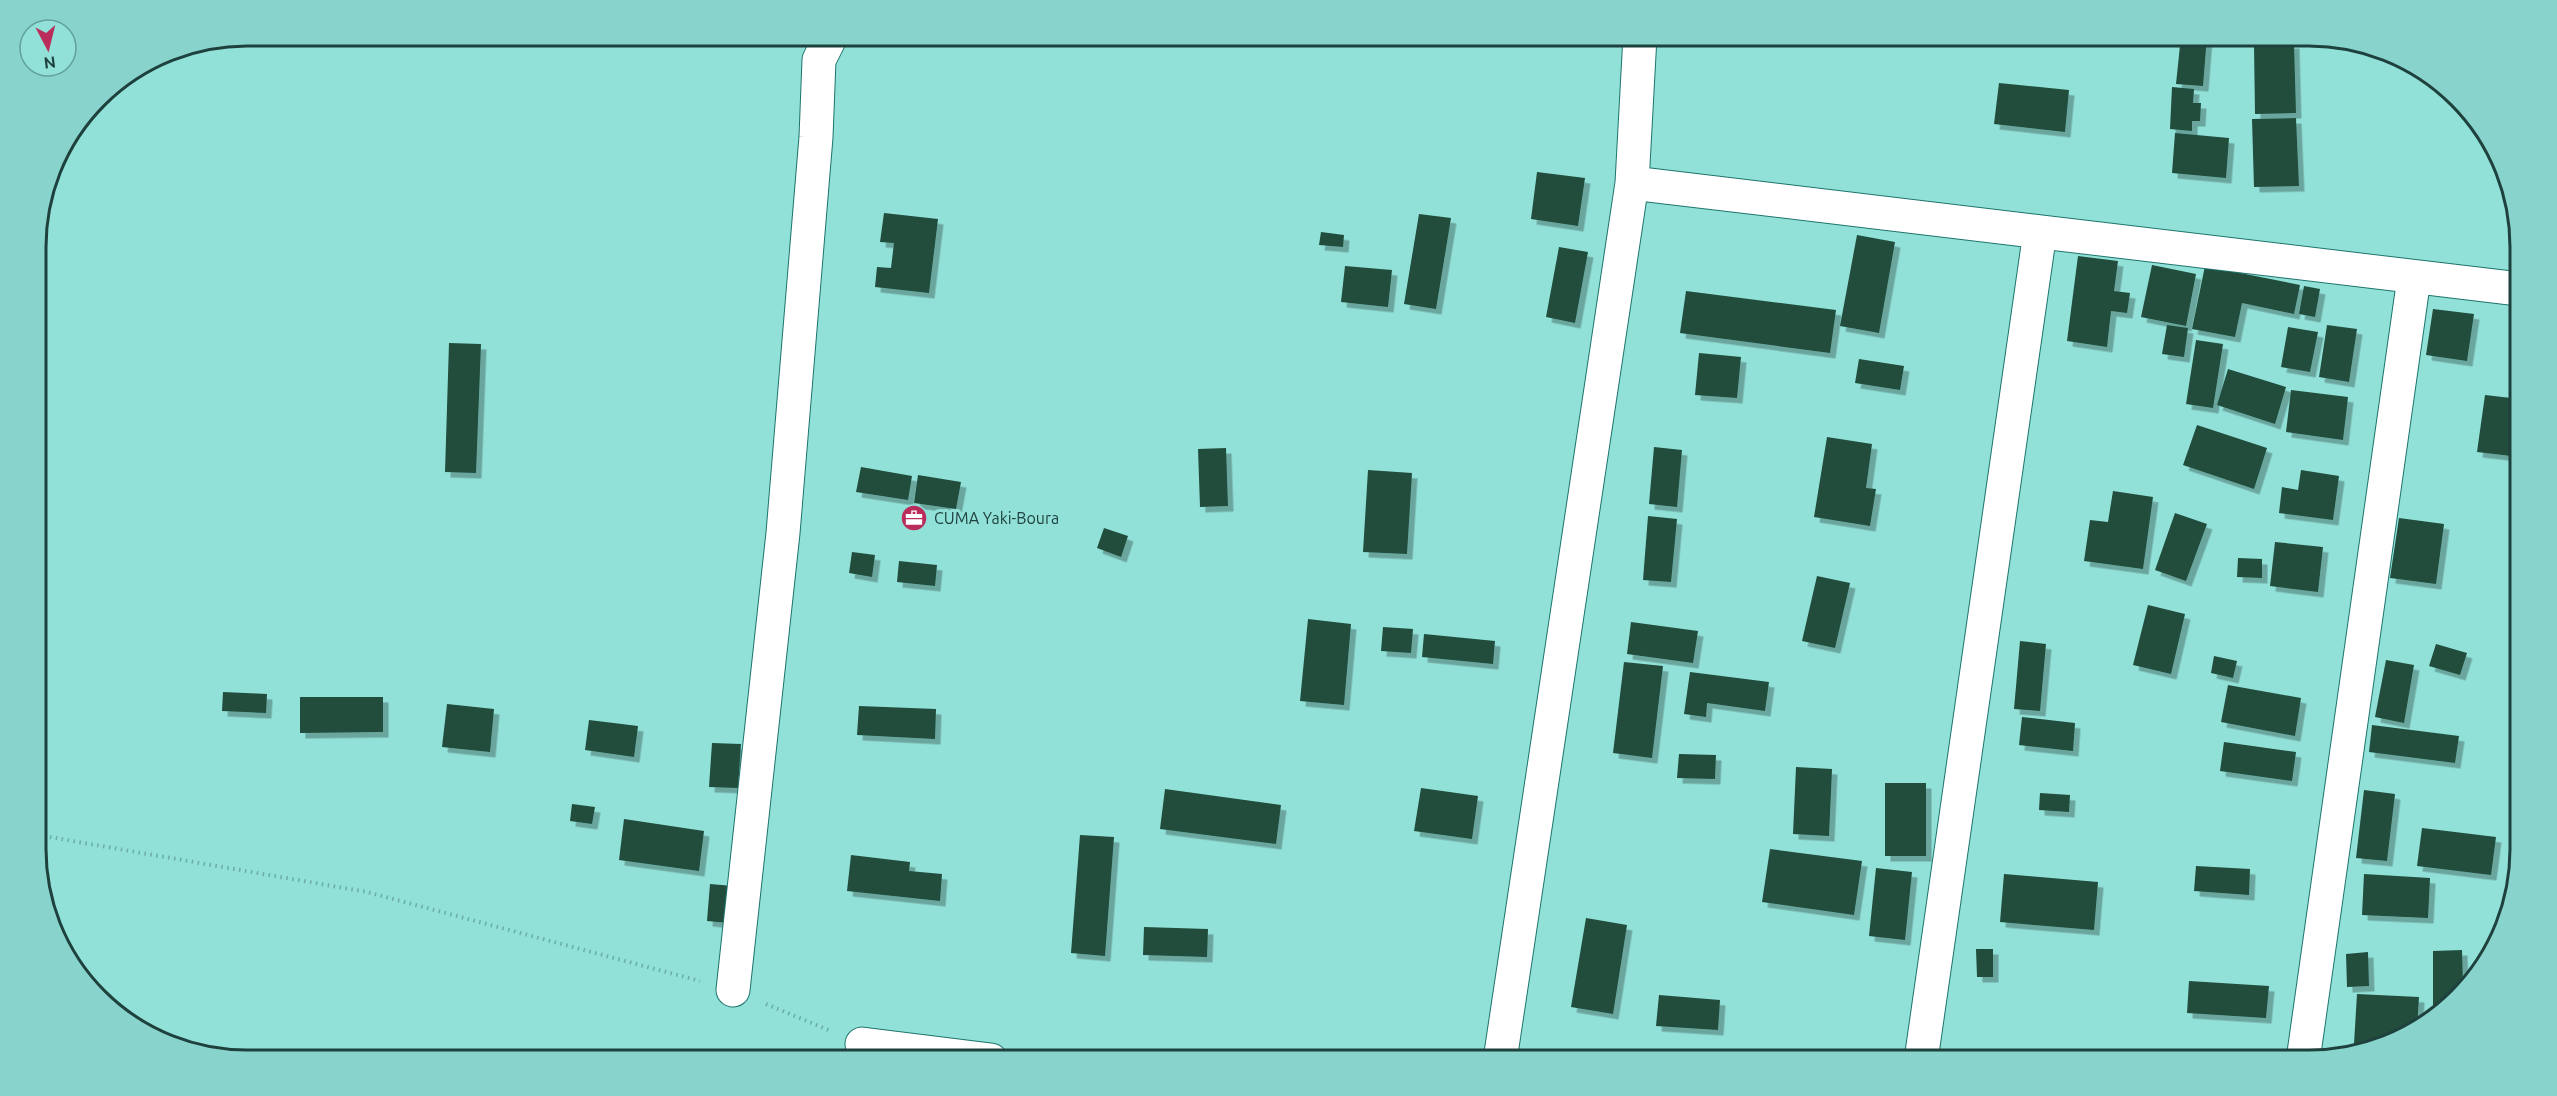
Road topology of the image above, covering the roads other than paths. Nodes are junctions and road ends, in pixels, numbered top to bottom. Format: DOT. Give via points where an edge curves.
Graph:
graph roads {
  1 [pos="826,46"];
  2 [pos="1639,46"];
  3 [pos="1632,183"];
  4 [pos="2040,232"];
  5 [pos="2414,278"];
  6 [pos="2510,288"];
  7 [pos="733,990"];
  8 [pos="862,1044"];
  9 [pos="1502,1049"];
  10 [pos="1923,1049"];
  11 [pos="2305,1049"];
  12 [pos="905,1050"];
  1 -- 7 [label="street" via="819,60 783,533"];
  2 -- 3 [label="street"];
  3 -- 4 [label="street"];
  3 -- 9 [label="street"];
  4 -- 5 [label="street"];
  4 -- 10 [label="street"];
  5 -- 6 [label="street"];
  5 -- 11 [label="street"];
  8 -- 12 [label="street"];
}
